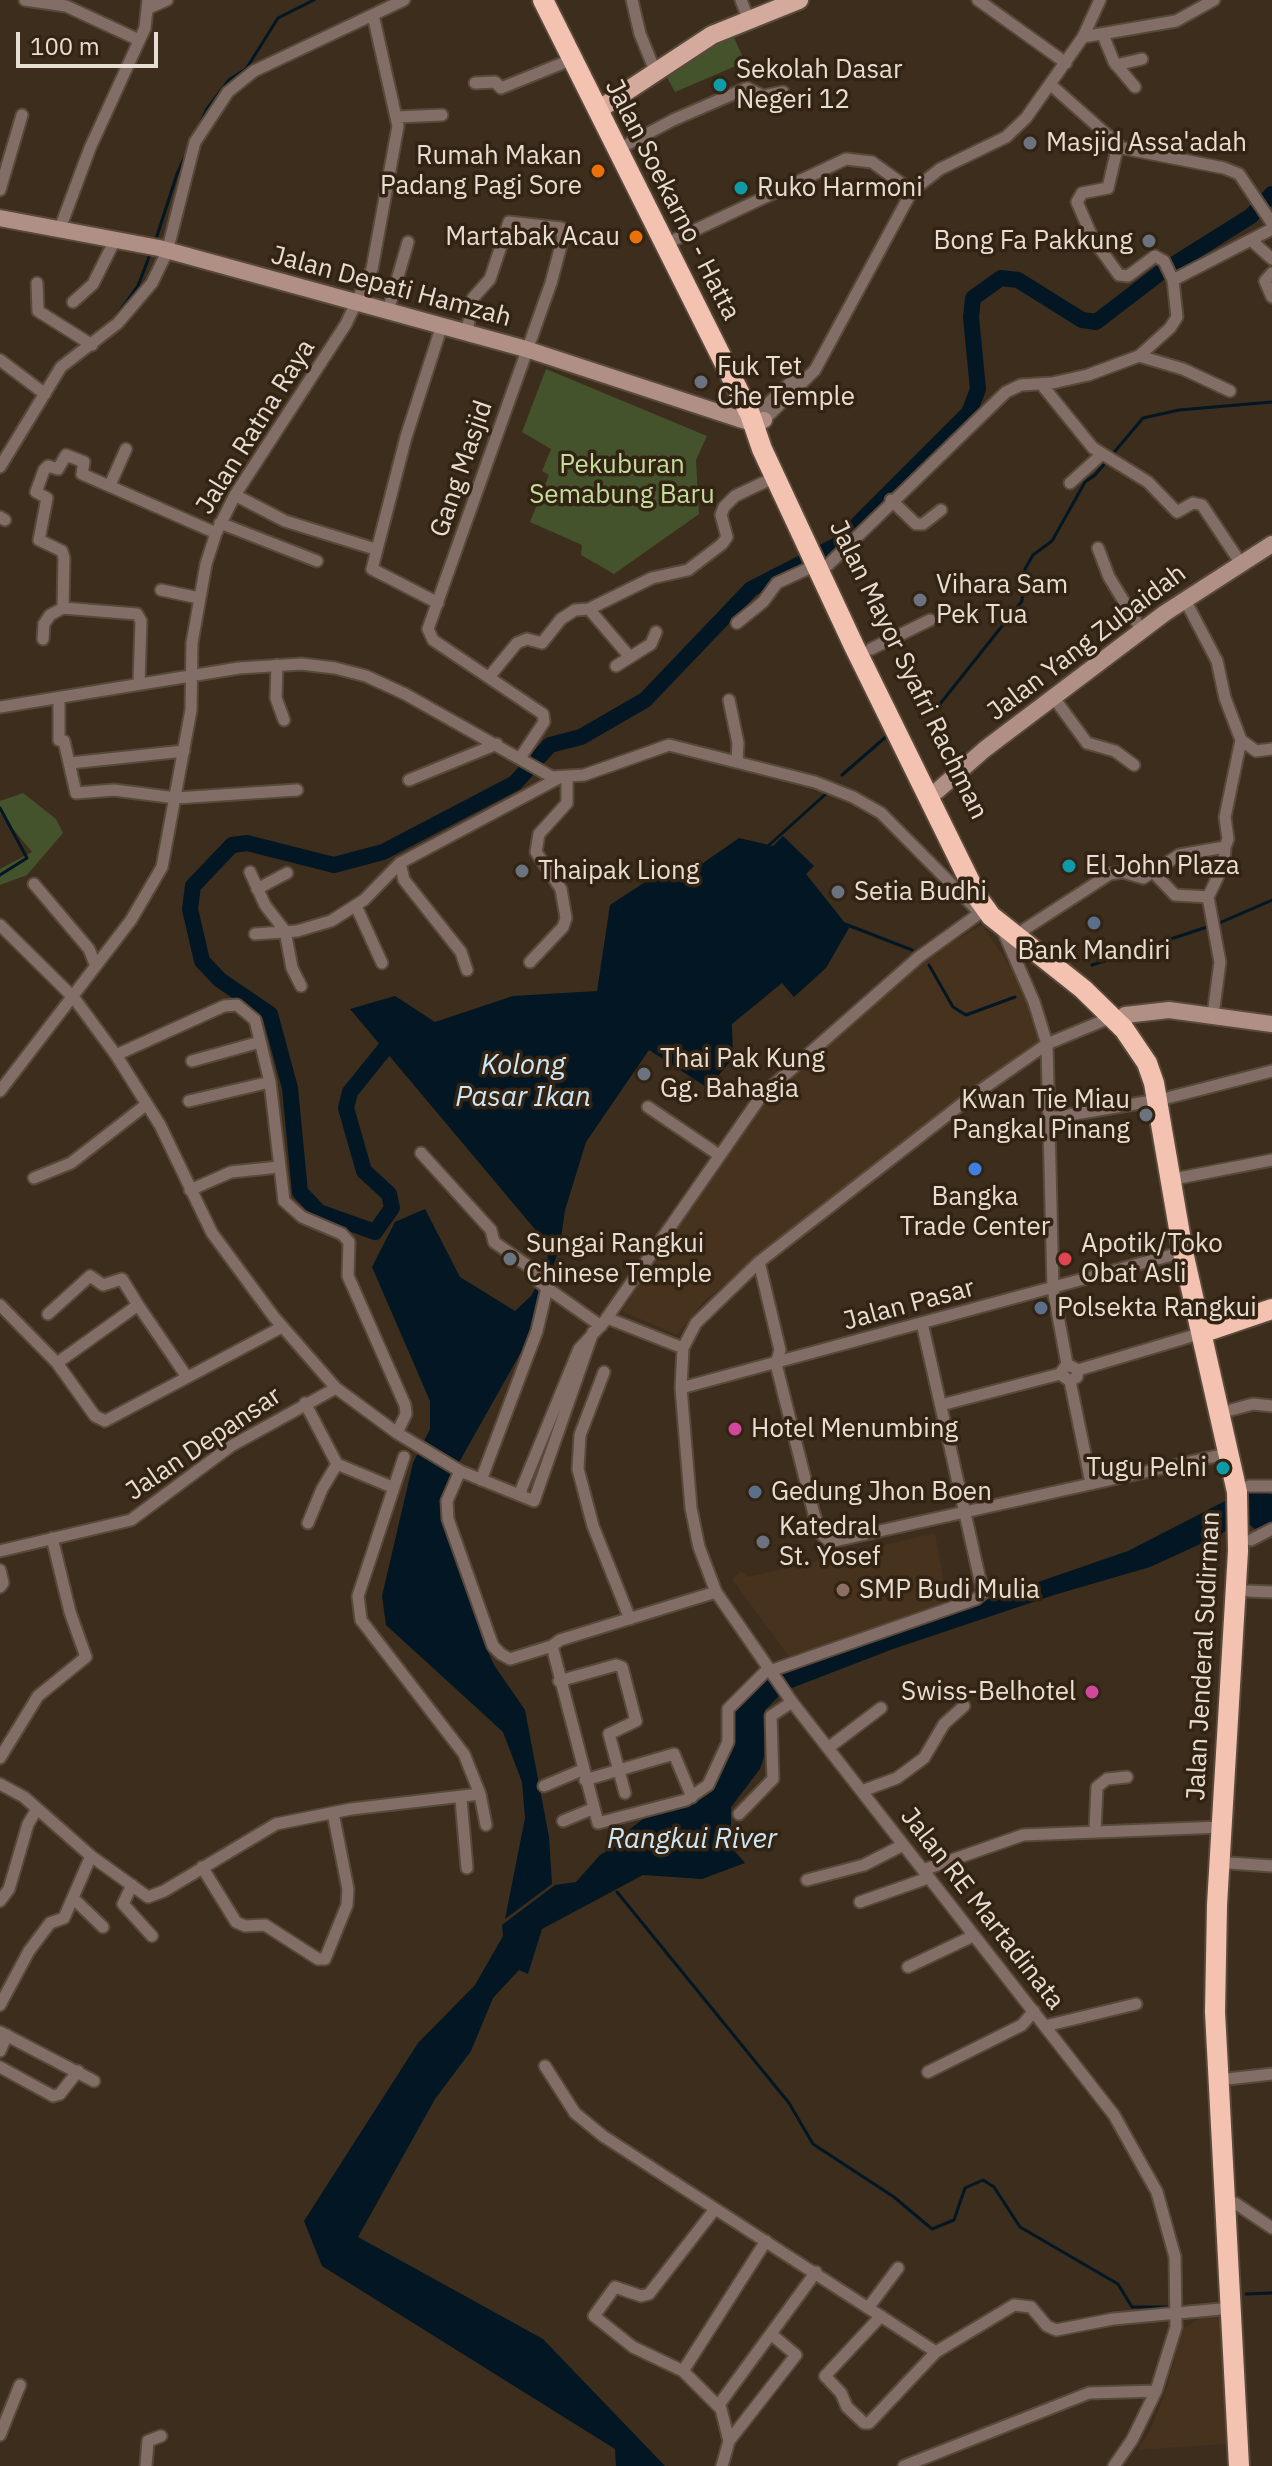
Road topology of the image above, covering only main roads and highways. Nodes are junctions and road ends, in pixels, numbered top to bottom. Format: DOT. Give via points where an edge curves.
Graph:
graph roads {
  1 [pos="543,0"];
  2 [pos="556,0"];
  3 [pos="799,0"];
  4 [pos="603,108"];
  5 [pos="0,218"];
  6 [pos="753,417"];
  7 [pos="1272,544"];
  8 [pos="819,558"];
  9 [pos="937,791"];
  10 [pos="990,917"];
  11 [pos="1025,929"];
  12 [pos="1118,1016"];
  13 [pos="1272,1024"];
  14 [pos="1162,1099"];
  15 [pos="1272,1309"];
  16 [pos="1206,1332"];
  17 [pos="1245,1489"];
  18 [pos="1253,1532"];
  19 [pos="1234,2308"];
  20 [pos="1239,2466"];
  21 [pos="1251,2466"];
  1 -- 4 [label="highway, Jalan Soekarno - Hatta"];
  2 -- 4 [label="highway, Jalan Soekarno - Hatta"];
  3 -- 4 [label="main road" via="712,35"];
  4 -- 6 [label="highway, Jalan Soekarno - Hatta"];
  4 -- 6 [label="highway, Jalan Soekarno - Hatta" via="628,144 676,239"];
  5 -- 6 [label="main road, Jalan Depati Hamzah" via="167,252 357,302"];
  6 -- 8 [label="highway, Jalan Mayor Syafri Rachman"];
  6 -- 8 [label="highway, Jalan Mayor Syafri Rachman" via="775,477"];
  7 -- 9 [label="main road, Jalan Yang Zubaidah" via="1184,598"];
  8 -- 9 [label="highway, Jalan Mayor Syafri Rachman" via="871,649"];
  8 -- 10 [label="highway, Jalan Mayor Syafri Rachman" via="952,869"];
  9 -- 11 [label="highway, Jalan Mayor Syafri Rachman" via="982,887"];
  10 -- 12 [label="highway, Jalan Jenderal Sudirman"];
  11 -- 12 [label="highway, Jalan Jenderal Sudirman"];
  12 -- 13 [label="main road" via="1160,1009"];
  12 -- 14 [label="highway, Jalan Jenderal Sudirman" via="1154,1061"];
  14 -- 16 [label="highway, Jalan Jenderal Sudirman"];
  14 -- 16 [label="highway, Jalan Jenderal Sudirman" via="1183,1252"];
  15 -- 16 [label="highway"];
  16 -- 17 [label="highway, Jalan Jenderal Sudirman" via="1231,1452"];
  16 -- 17 [label="highway, Jalan Jenderal Sudirman" via="1231,1410"];
  17 -- 18 [label="highway, Jalan Jenderal Sudirman"];
  18 -- 19 [label="highway, Jalan Jenderal Sudirman" via="1229,1863 1227,2079 1235,2203"];
  18 -- 19 [label="highway, Jalan Jenderal Sudirman" via="1221,1827 1215,2012"];
  19 -- 20 [label="highway, Jalan Jenderal Sudirman"];
  19 -- 21 [label="highway, Jalan Jenderal Sudirman"];
}
